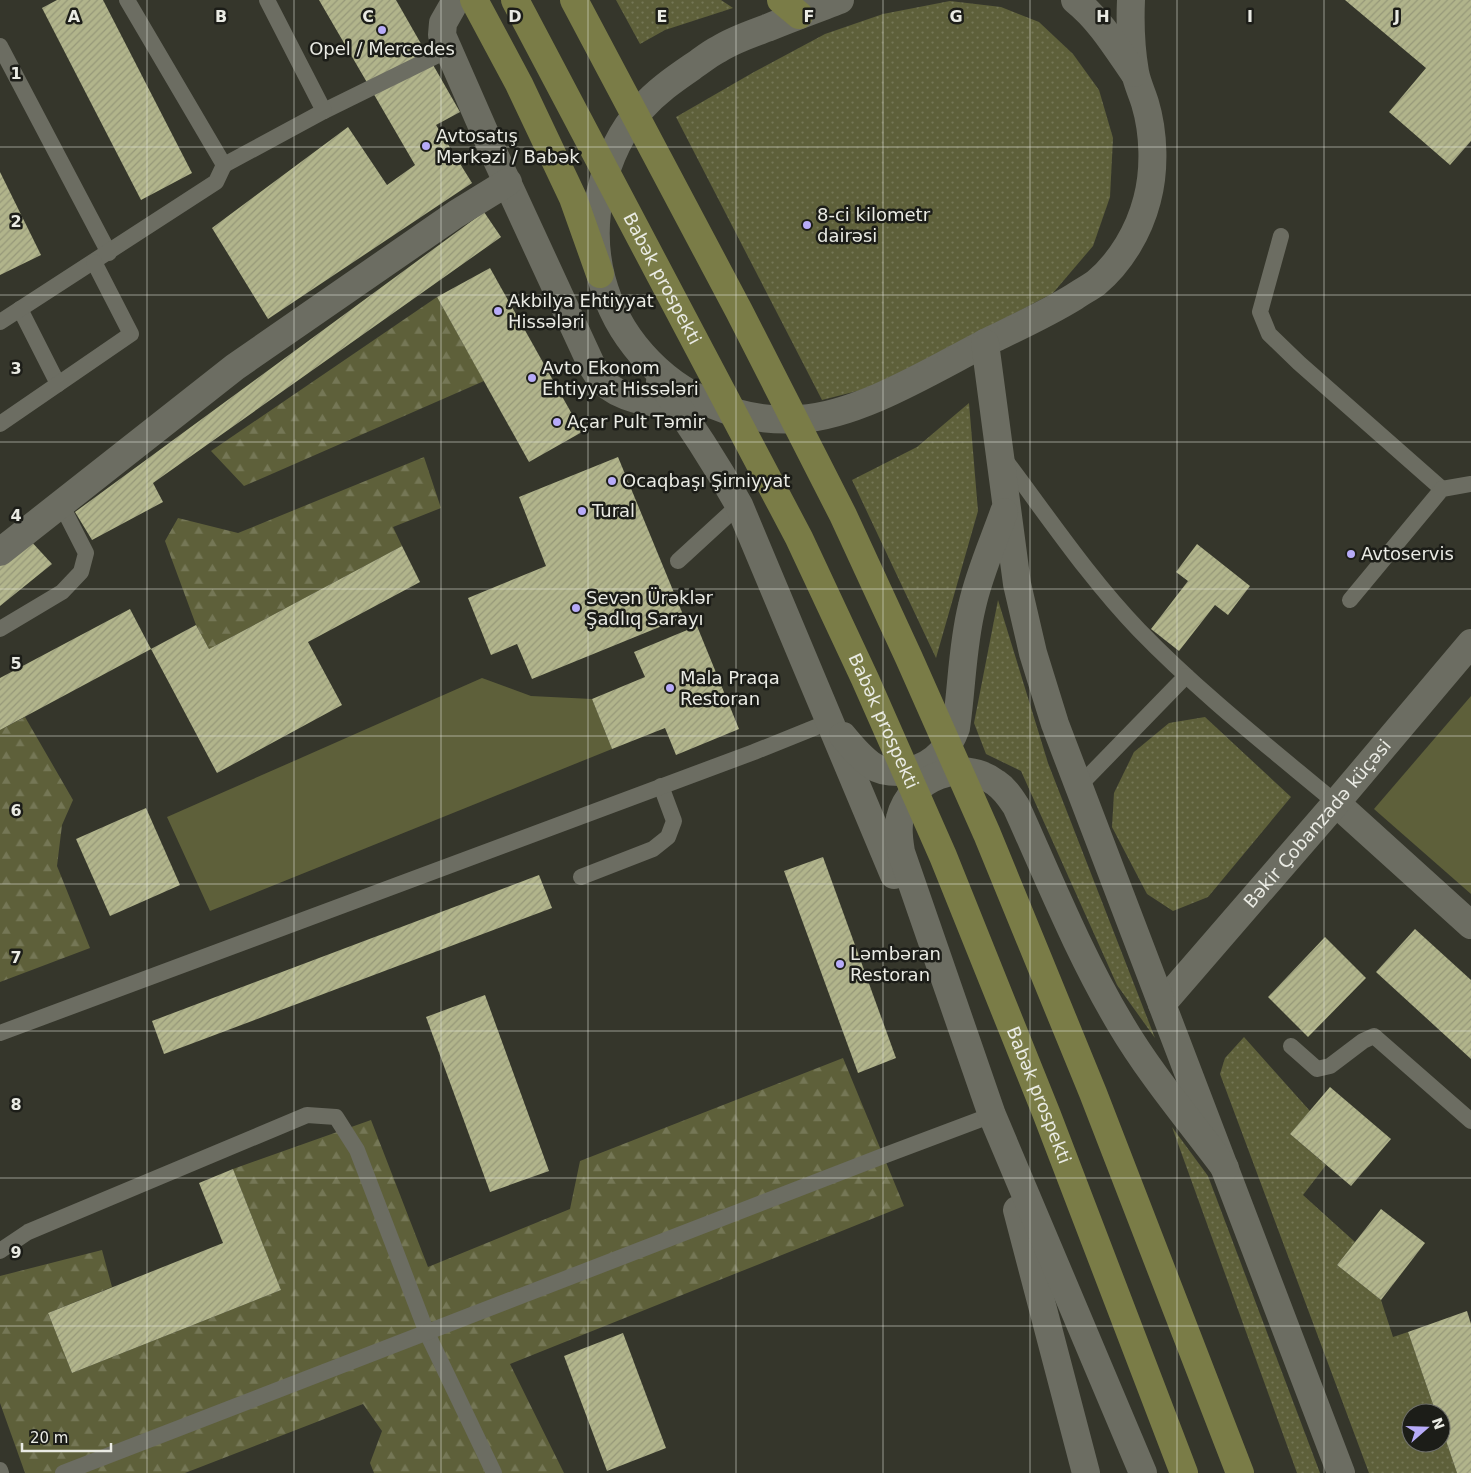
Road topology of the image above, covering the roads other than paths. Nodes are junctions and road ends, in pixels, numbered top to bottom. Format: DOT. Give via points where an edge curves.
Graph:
graph roads {
  1 [pos="127,0"];
  2 [pos="267,0"];
  3 [pos="456,0"];
  4 [pos="474,0"];
  5 [pos="515,0"];
  6 [pos="574,0"];
  7 [pos="840,0"];
  8 [pos="1075,0"];
  9 [pos="1130,0"];
  10 [pos="790,8"];
  11 [pos="0,46"];
  12 [pos="448,50"];
  13 [pos="1135,74"];
  14 [pos="324,111"];
  15 [pos="224,165"];
  16 [pos="508,182"];
  17 [pos="1281,236"];
  18 [pos="109,253"];
  19 [pos="94,262"];
  20 [pos="600,274"];
  21 [pos="20,309"];
  22 [pos="0,322"];
  23 [pos="631,342"];
  24 [pos="985,343"];
  25 [pos="58,384"];
  26 [pos="677,405"];
  27 [pos="742,416"];
  28 [pos="0,424"];
  29 [pos="998,450"];
  30 [pos="1471,484"];
  31 [pos="1442,489"];
  32 [pos="61,504"];
  33 [pos="739,505"];
  34 [pos="1005,509"];
  35 [pos="0,552"];
  36 [pos="678,561"];
  37 [pos="1350,600"];
  38 [pos="0,629"];
  39 [pos="1471,643"];
  40 [pos="1186,676"];
  41 [pos="831,722"];
  42 [pos="661,786"];
  43 [pos="1078,787"];
  44 [pos="1336,804"];
  45 [pos="581,877"];
  46 [pos="1471,925"];
  47 [pos="1162,1004"];
  48 [pos="0,1033"];
  49 [pos="1291,1046"];
  50 [pos="992,1115"];
  51 [pos="1471,1121"];
  52 [pos="1225,1168"];
  53 [pos="0,1251"];
  54 [pos="427,1333"];
  55 [pos="63,1473"];
  56 [pos="494,1473"];
  57 [pos="1086,1473"];
  58 [pos="1143,1473"];
  59 [pos="1184,1473"];
  60 [pos="1240,1473"];
  61 [pos="1341,1473"];
  1 -- 15 [label="lane"];
  2 -- 14 [label="lane"];
  3 -- 12 [label="main road" via="443,23 442,35"];
  4 -- 20 [label="main road" via="519,84 573,198"];
  5 -- 59 [label="main road, Babək prospekti" via="800,538 865,679 943,856"];
  6 -- 60 [label="main road" via="834,497 909,658 987,834 1094,1093"];
  7 -- 10 [label="main road"];
  8 -- 13 [label="main road" via="1088,10"];
  9 -- 13 [label="main road"];
  10 -- 20 [label="main road" via="721,47 664,85 640,110 620,138 605,171 595,239"];
  11 -- 18 [label="lane"];
  12 -- 14 [label="lane"];
  12 -- 16 [label="main road"];
  13 -- 24 [label="main road" via="1146,105 1152,137 1151,170 1147,200 1127,248 1095,284"];
  14 -- 15 [label="lane"];
  15 -- 18 [label="lane" via="216,182"];
  16 -- 26 [label="main road" via="592,366 603,382 623,396"];
  16 -- 32 [label="main road" via="456,214 235,366"];
  17 -- 31 [label="lane" via="1260,312 1269,334"];
  18 -- 19 [label="lane"];
  19 -- 21 [label="lane"];
  19 -- 25 [label="lane" via="131,334"];
  20 -- 23 [label="main road" via="612,310"];
  21 -- 22 [label="lane"];
  21 -- 25 [label="lane"];
  23 -- 26 [label="main road"];
  23 -- 27 [label="main road" via="657,371 687,393"];
  24 -- 27 [label="main road" via="895,389 832,414 772,420"];
  24 -- 29 [label="main road"];
  25 -- 28 [label="lane"];
  26 -- 27 [label="main road"];
  26 -- 33 [label="main road"];
  29 -- 34 [label="main road"];
  29 -- 40 [label="lane" via="1099,586"];
  30 -- 31 [label="lane"];
  31 -- 37 [label="lane"];
  32 -- 35 [label="main road"];
  32 -- 38 [label="lane" via="86,553 81,572 62,592"];
  33 -- 36 [label="lane"];
  33 -- 41 [label="main road"];
  34 -- 41 [label="main road" via="972,605 956,728 944,752 932,762 908,772 875,768"];
  34 -- 43 [label="main road" via="1016,584 1033,653"];
  39 -- 44 [label="main road, Bəkir Çobanzadə küçəsi"];
  40 -- 43 [label="lane"];
  40 -- 44 [label="lane"];
  41 -- 42 [label="lane"];
  41 -- 50 [label="main road"];
  42 -- 45 [label="lane" via="674,821 668,837 653,849"];
  42 -- 48 [label="lane"];
  43 -- 47 [label="main road"];
  44 -- 46 [label="main road"];
  44 -- 47 [label="main road, Bəkir Çobanzadə küçəsi"];
  47 -- 52 [label="main road"];
  49 -- 51 [label="lane" via="1317,1068 1330,1066 1374,1036"];
  50 -- 52 [label="main road" via="901,852 898,834 906,802 917,788 936,776 954,771 975,772 995,781 1007,792 1084,956 1120,1022 1149,1068"];
  50 -- 54 [label="lane"];
  50 -- 57 [label="main road"];
  50 -- 58 [label="main road"];
  52 -- 61 [label="main road"];
  53 -- 54 [label="lane" via="28,1232 307,1115 336,1117 357,1150"];
  54 -- 55 [label="lane"];
  54 -- 56 [label="lane"];
}
